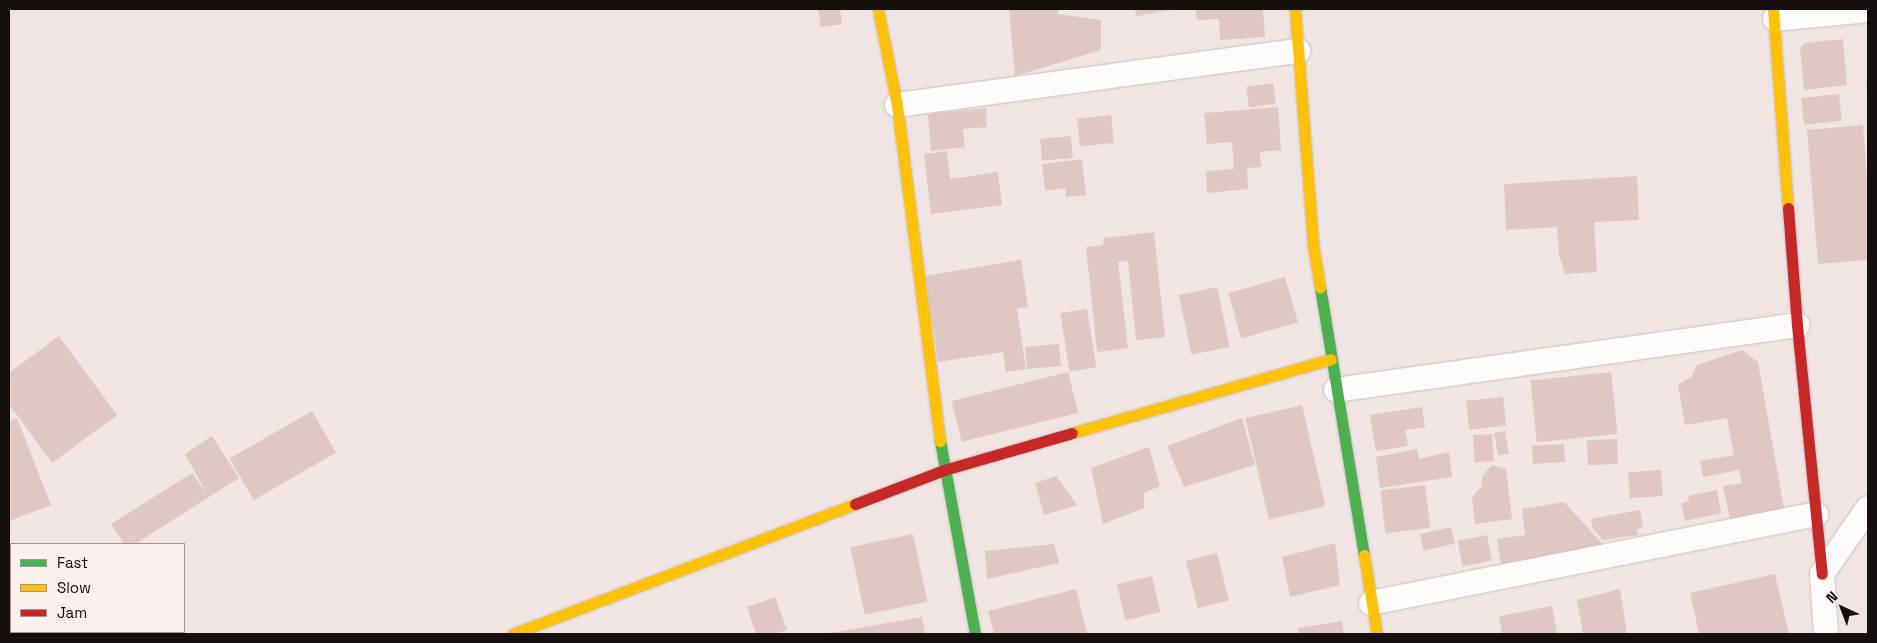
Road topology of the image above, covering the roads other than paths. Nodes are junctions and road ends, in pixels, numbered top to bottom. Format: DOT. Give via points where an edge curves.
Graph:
graph roads {
  1 [pos="878,9"];
  2 [pos="1295,9"];
  3 [pos="1868,10"];
  4 [pos="1774,14"];
  5 [pos="1298,51"];
  6 [pos="897,105"];
  7 [pos="1797,325"];
  8 [pos="1331,359"];
  9 [pos="1336,390"];
  10 [pos="944,470"];
  11 [pos="1868,508"];
  12 [pos="1816,514"];
  13 [pos="1822,574"];
  14 [pos="1371,602"];
  15 [pos="513,634"];
  16 [pos="975,634"];
  17 [pos="1376,634"];
  18 [pos="1826,634"];
  1 -- 6 [label="street"];
  2 -- 5 [label="street"];
  3 -- 4 [label="street"];
  4 -- 7 [label="street"];
  5 -- 6 [label="street"];
  5 -- 8 [label="street" via="1313,246"];
  6 -- 10 [label="street"];
  7 -- 9 [label="street"];
  7 -- 12 [label="street"];
  8 -- 9 [label="street"];
  8 -- 10 [label="street"];
  9 -- 14 [label="street"];
  10 -- 15 [label="street"];
  10 -- 16 [label="street"];
  11 -- 13 [label="street"];
  12 -- 13 [label="street"];
  12 -- 14 [label="street"];
  13 -- 18 [label="street"];
  14 -- 17 [label="street"];
}
